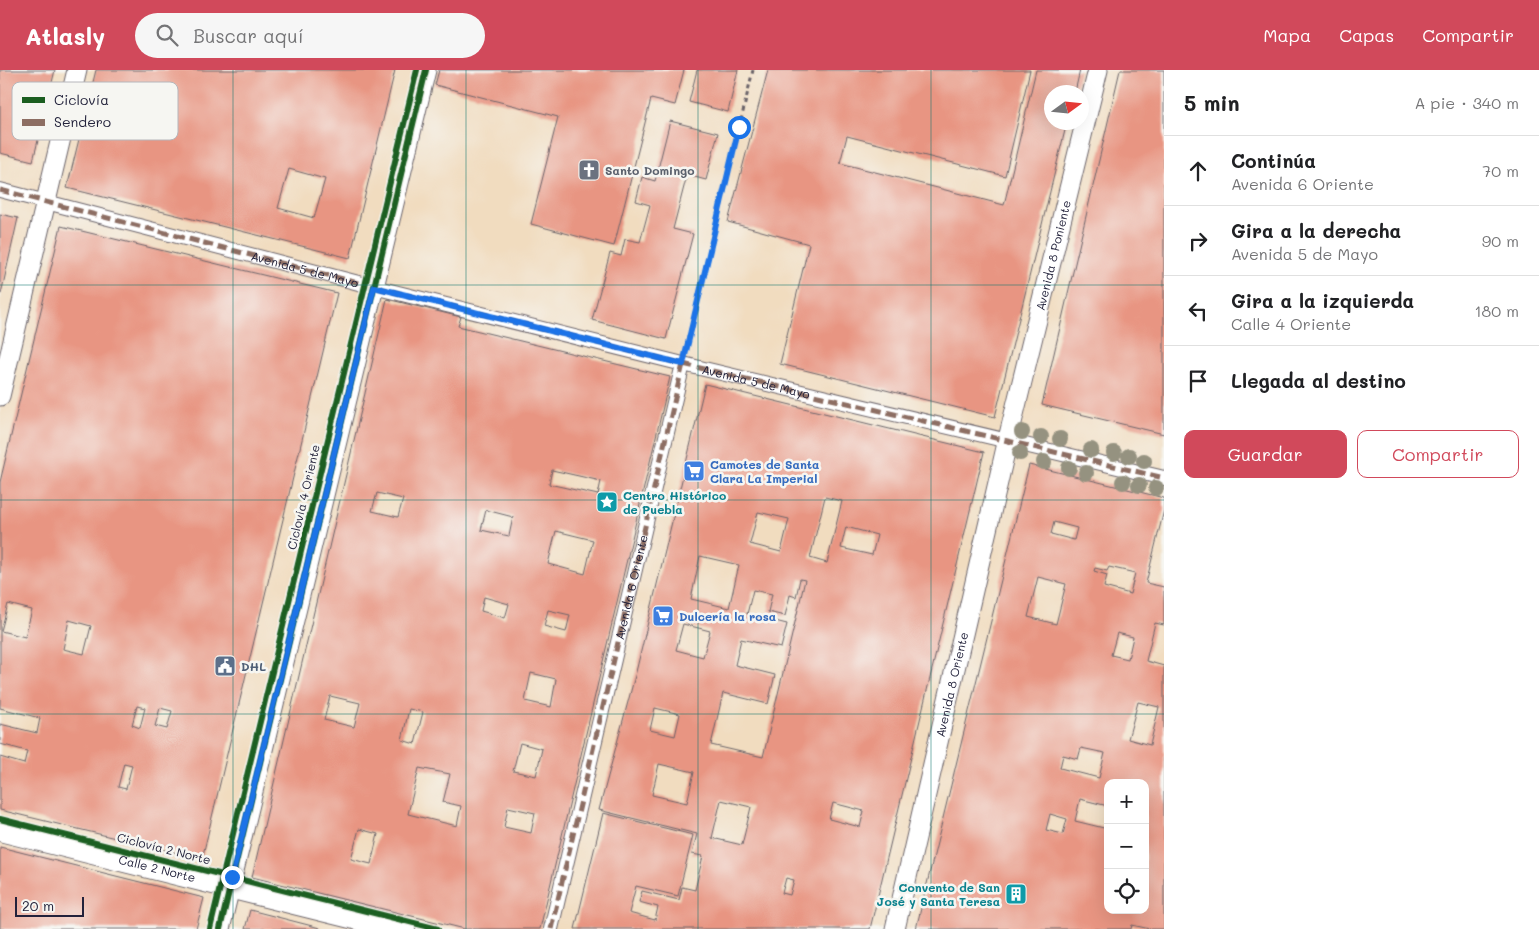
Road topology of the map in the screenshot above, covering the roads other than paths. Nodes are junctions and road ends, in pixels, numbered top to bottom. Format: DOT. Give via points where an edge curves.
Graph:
graph roads {
  1 [pos="426,70"];
  2 [pos="1098,70"];
  3 [pos="60,140"];
  4 [pos="0,190"];
  5 [pos="45,202"];
  6 [pos="374,287"];
  7 [pos="683,364"];
  8 [pos="0,396"];
  9 [pos="1008,439"];
  10 [pos="1164,478"];
  11 [pos="0,829"];
  12 [pos="230,886"];
  13 [pos="220,929"];
  14 [pos="403,929"];
  15 [pos="551,929"];
  16 [pos="895,929"];
  1 -- 6 [label="street"];
  2 -- 9 [label="street, Avenida 8 Poniente"];
  3 -- 5 [label="street"];
  4 -- 5 [label="street, Avenida 5 de Mayo"];
  5 -- 6 [label="street, Avenida 5 de Mayo"];
  5 -- 8 [label="street"];
  6 -- 7 [label="street, Avenida 5 de Mayo"];
  6 -- 12 [label="street"];
  7 -- 9 [label="street, Avenida 5 de Mayo"];
  7 -- 15 [label="street, Avenida 6 Oriente"];
  9 -- 10 [label="street, Avenida 5 de Mayo"];
  9 -- 16 [label="street, Avenida 8 Oriente"];
  11 -- 12 [label="street, Calle 2 Norte"];
  12 -- 13 [label="street"];
  12 -- 14 [label="street, Calle 2 Norte"];
}
